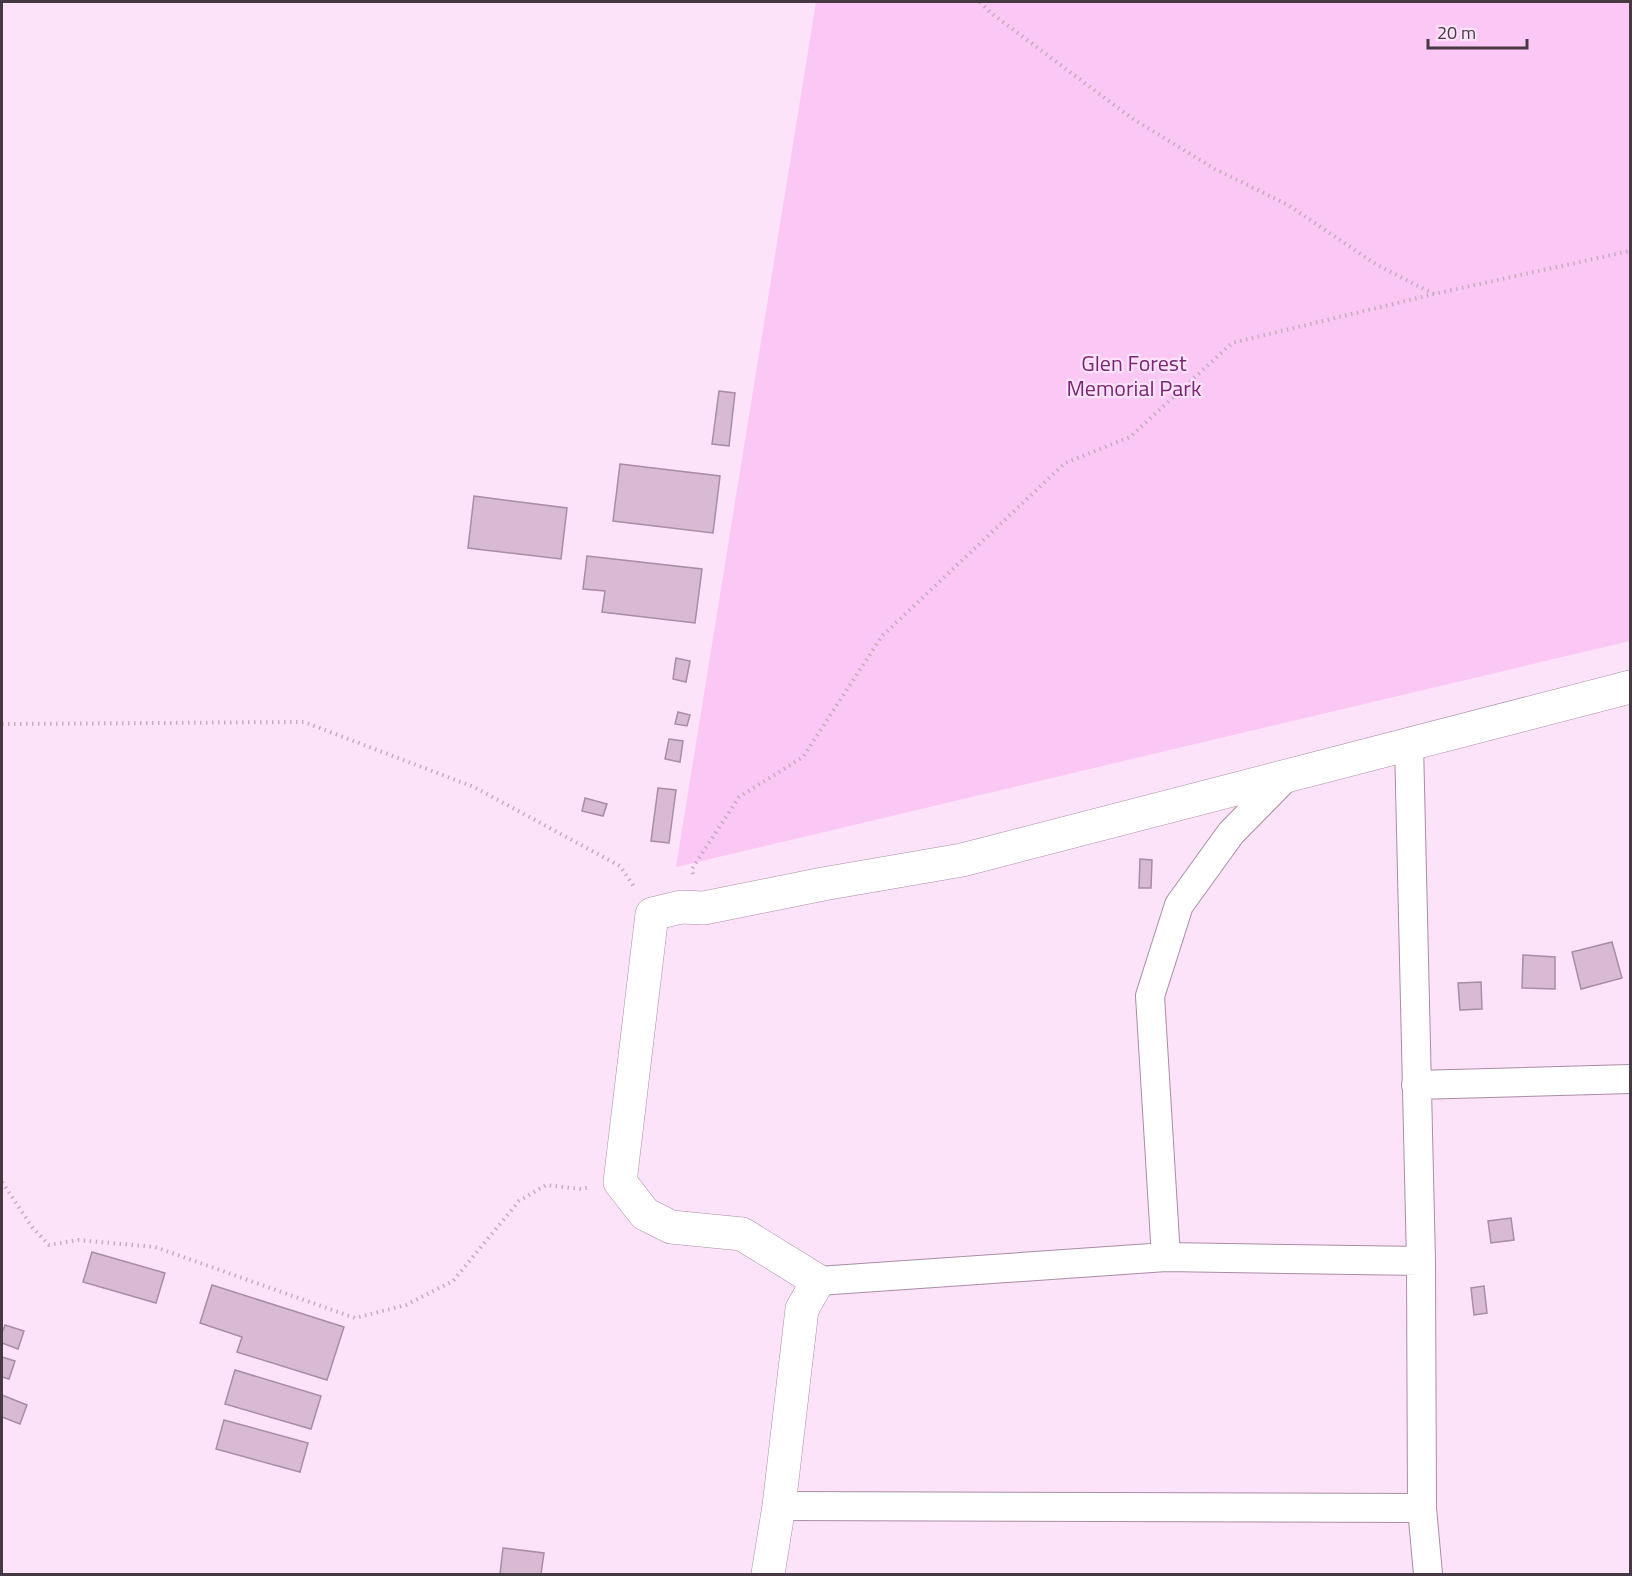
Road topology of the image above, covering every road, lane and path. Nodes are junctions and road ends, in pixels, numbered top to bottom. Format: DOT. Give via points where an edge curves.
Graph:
graph roads {
  1 [pos="980,2"];
  2 [pos="1630,251"];
  3 [pos="1434,294"];
  4 [pos="1630,687"];
  5 [pos="2,724"];
  6 [pos="1408,744"];
  7 [pos="1289,774"];
  8 [pos="704,908"];
  9 [pos="652,914"];
  10 [pos="1630,1079"];
  11 [pos="1416,1085"];
  12 [pos="2,1182"];
  13 [pos="620,1182"];
  14 [pos="1166,1257"];
  15 [pos="1421,1261"];
  16 [pos="818,1281"];
  17 [pos="779,1506"];
  18 [pos="1422,1508"];
  19 [pos="768,1575"];
  20 [pos="1428,1575"];
  1 -- 3 [label="path" via="1133,119 1215,169 1288,206 1377,265"];
  2 -- 3 [label="path"];
  3 -- 8 [label="path" via="1232,343 1130,437 1065,463 882,636 803,757 739,796 692,868"];
  4 -- 6 [label="street"];
  5 -- 9 [label="path" via="304,722 474,787 620,866"];
  6 -- 7 [label="street"];
  6 -- 11 [label="street"];
  7 -- 8 [label="street" via="962,860"];
  7 -- 14 [label="street" via="1231,833 1179,905 1150,996"];
  8 -- 9 [label="street"];
  9 -- 13 [label="street"];
  10 -- 11 [label="street"];
  11 -- 15 [label="street"];
  12 -- 13 [label="path" via="49,1245 78,1240 155,1247 356,1318 406,1305 453,1281 519,1201 546,1185 581,1189"];
  13 -- 16 [label="street" via="645,1214 671,1227 742,1234"];
  14 -- 15 [label="street"];
  14 -- 16 [label="street"];
  15 -- 18 [label="street"];
  16 -- 17 [label="street" via="802,1309"];
  17 -- 18 [label="street"];
  17 -- 19 [label="street"];
  18 -- 20 [label="street"];
}
